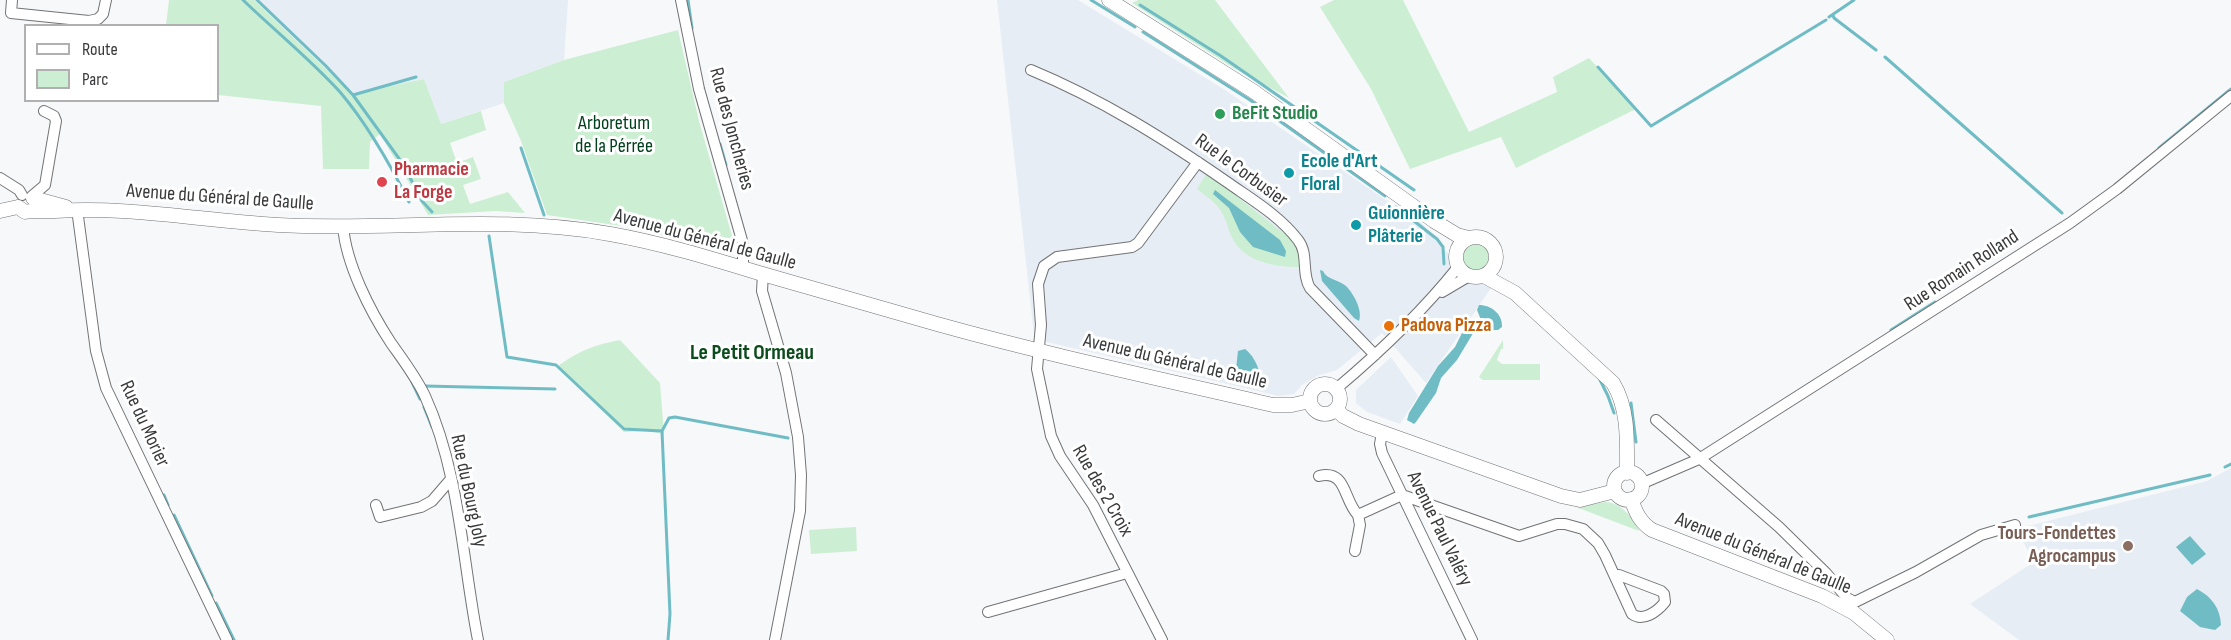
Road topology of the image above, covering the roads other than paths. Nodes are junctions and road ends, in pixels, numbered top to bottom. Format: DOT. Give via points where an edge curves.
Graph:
graph roads {
  1 [pos="12,0"];
  2 [pos="106,0"];
  3 [pos="681,0"];
  4 [pos="1109,0"];
  5 [pos="1031,70"];
  6 [pos="2231,96"];
  7 [pos="44,111"];
  8 [pos="1198,162"];
  9 [pos="0,178"];
  10 [pos="28,201"];
  11 [pos="77,209"];
  12 [pos="0,211"];
  13 [pos="1434,220"];
  14 [pos="343,226"];
  15 [pos="1469,238"];
  16 [pos="1457,249"];
  17 [pos="1496,260"];
  18 [pos="743,268"];
  19 [pos="1464,271"];
  20 [pos="762,274"];
  21 [pos="1484,276"];
  22 [pos="1515,293"];
  23 [pos="1038,351"];
  24 [pos="1375,355"];
  25 [pos="1336,389"];
  26 [pos="1310,401"];
  27 [pos="1336,409"];
  28 [pos="1656,420"];
  29 [pos="1382,433"];
  30 [pos="1699,459"];
  31 [pos="1627,473"];
  32 [pos="1319,476"];
  33 [pos="451,479"];
  34 [pos="1641,484"];
  35 [pos="1615,491"];
  36 [pos="1402,495"];
  37 [pos="1631,499"];
  38 [pos="376,505"];
  39 [pos="1359,516"];
  40 [pos="2015,525"];
  41 [pos="1355,551"];
  42 [pos="1127,573"];
  43 [pos="1615,575"];
  44 [pos="988,612"];
  45 [pos="227,640"];
  46 [pos="478,640"];
  47 [pos="776,640"];
  48 [pos="1162,640"];
  49 [pos="1472,640"];
  50 [pos="1887,640"];
  1 -- 2 [label="street" via="11,13 89,21 104,14"];
  3 -- 18 [label="street, Rue des Joncheries" via="699,89 744,244"];
  4 -- 13 [label="street" via="1252,91"];
  5 -- 8 [label="street, Rue le Corbusier" via="1089,96"];
  6 -- 30 [label="street, Rue Romain Rolland" via="2070,223"];
  7 -- 10 [label="street" via="56,120 45,185"];
  8 -- 23 [label="street, Rue des 2 Croix" via="1138,243 1057,257 1044,266 1038,284"];
  8 -- 24 [label="street, Rue le Corbusier" via="1293,233 1303,249 1310,288"];
  9 -- 10 [label="street"];
  10 -- 11 [label="street, Avenue du Général de Gaulle" via="49,212"];
  10 -- 12 [label="street, Avenue du Général de Gaulle"];
  11 -- 14 [label="street, Avenue du Général de Gaulle" via="279,225"];
  11 -- 45 [label="street, Rue du Morier" via="103,380"];
  13 -- 15 [label="street"];
  13 -- 16 [label="street"];
  14 -- 18 [label="street, Avenue du Général de Gaulle" via="492,223 570,228 648,241"];
  14 -- 33 [label="street, Rue du Bourg Joly" via="348,252 373,313 425,396"];
  15 -- 16 [label="street"];
  15 -- 17 [label="street" via="1476,236 1489,241"];
  16 -- 19 [label="street"];
  17 -- 21 [label="street"];
  17 -- 22 [label="street"];
  18 -- 20 [label="street, Avenue du Général de Gaulle"];
  19 -- 21 [label="street"];
  19 -- 24 [label="street"];
  20 -- 23 [label="street, Avenue du Général de Gaulle"];
  20 -- 47 [label="street" via="762,291 786,373 801,475 800,511"];
  21 -- 22 [label="street"];
  22 -- 31 [label="street" via="1613,383 1626,425"];
  23 -- 26 [label="street, Avenue du Général de Gaulle" via="1273,405"];
  23 -- 42 [label="street, Rue des 2 Croix" via="1037,369 1051,436 1093,505"];
  24 -- 25 [label="street"];
  25 -- 26 [label="street" via="1329,384 1320,385 1311,393"];
  25 -- 27 [label="street" via="1340,397"];
  26 -- 27 [label="street" via="1314,410 1323,414"];
  27 -- 29 [label="street"];
  28 -- 30 [label="street"];
  29 -- 35 [label="street" via="1569,499 1593,498"];
  29 -- 36 [label="street, Avenue Paul Valéry" via="1380,448"];
  30 -- 34 [label="street, Rue Romain Rolland"];
  30 -- 40 [label="street" via="1779,527 1855,602 1982,535"];
  31 -- 34 [label="street" via="1634,474"];
  31 -- 35 [label="street" via="1616,479"];
  32 -- 39 [label="street" via="1330,473 1337,477"];
  33 -- 38 [label="street" via="432,501 421,507 380,516"];
  33 -- 46 [label="street, Rue du Bourg Joly"];
  34 -- 37 [label="street" via="1638,495"];
  35 -- 37 [label="street" via="1623,499"];
  36 -- 39 [label="street"];
  36 -- 43 [label="street" via="1519,536 1557,524 1583,529 1598,543"];
  36 -- 49 [label="street, Avenue Paul Valéry"];
  37 -- 50 [label="street, Avenue du Général de Gaulle" via="1635,512 1652,530 1833,601"];
  39 -- 41 [label="street"];
  42 -- 44 [label="street"];
  42 -- 48 [label="street, Rue des 2 Croix"];
  43 -- 43 [label="street" via="1636,617 1645,617 1665,602 1661,591"];
}
